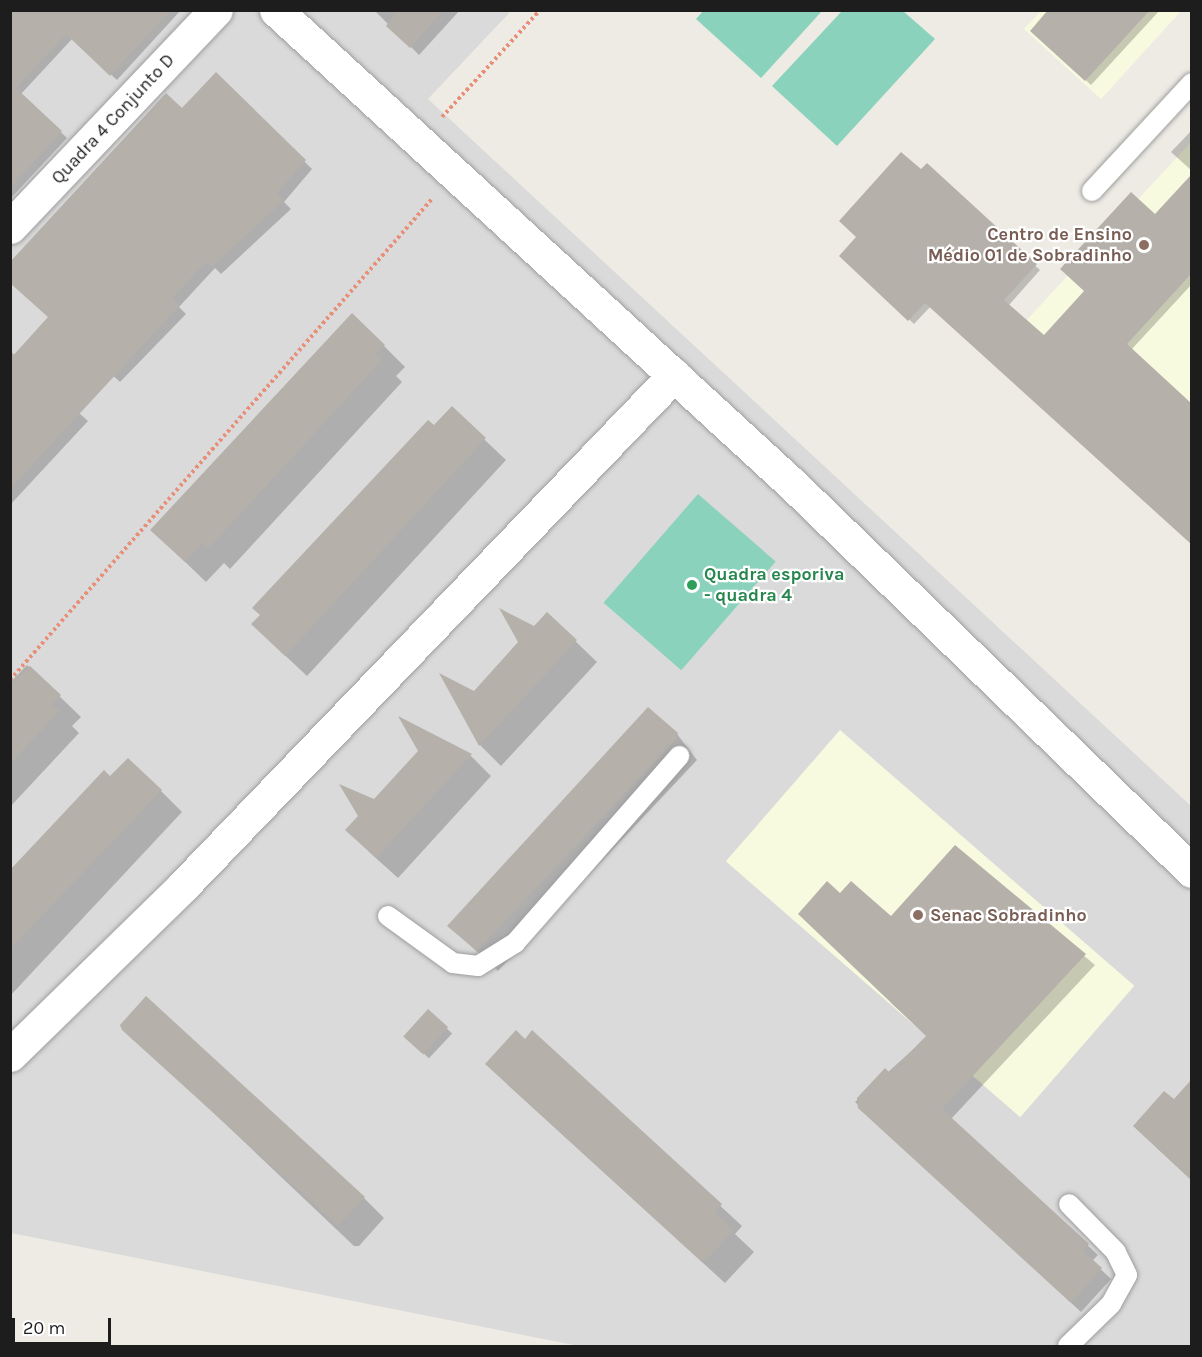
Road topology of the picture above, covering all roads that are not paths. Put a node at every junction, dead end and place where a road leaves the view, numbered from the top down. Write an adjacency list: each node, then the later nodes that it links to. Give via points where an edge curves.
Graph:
1 (216, 10): 5 (street, Quadra 4 Conjunto D)
2 (276, 10): 6 (street)
3 (1191, 83): 4 (lane)
4 (1092, 191)
5 (10, 227)
6 (674, 375): 8 (street); 10 (street, via 183,886)
7 (679, 756): 9 (lane, via 515,943 478,966 453,963)
8 (1191, 871)
9 (388, 916)
10 (10, 1055)
11 (1069, 1204): 12 (lane, via 1116,1252 1127,1275 1111,1304)
12 (1068, 1347)

